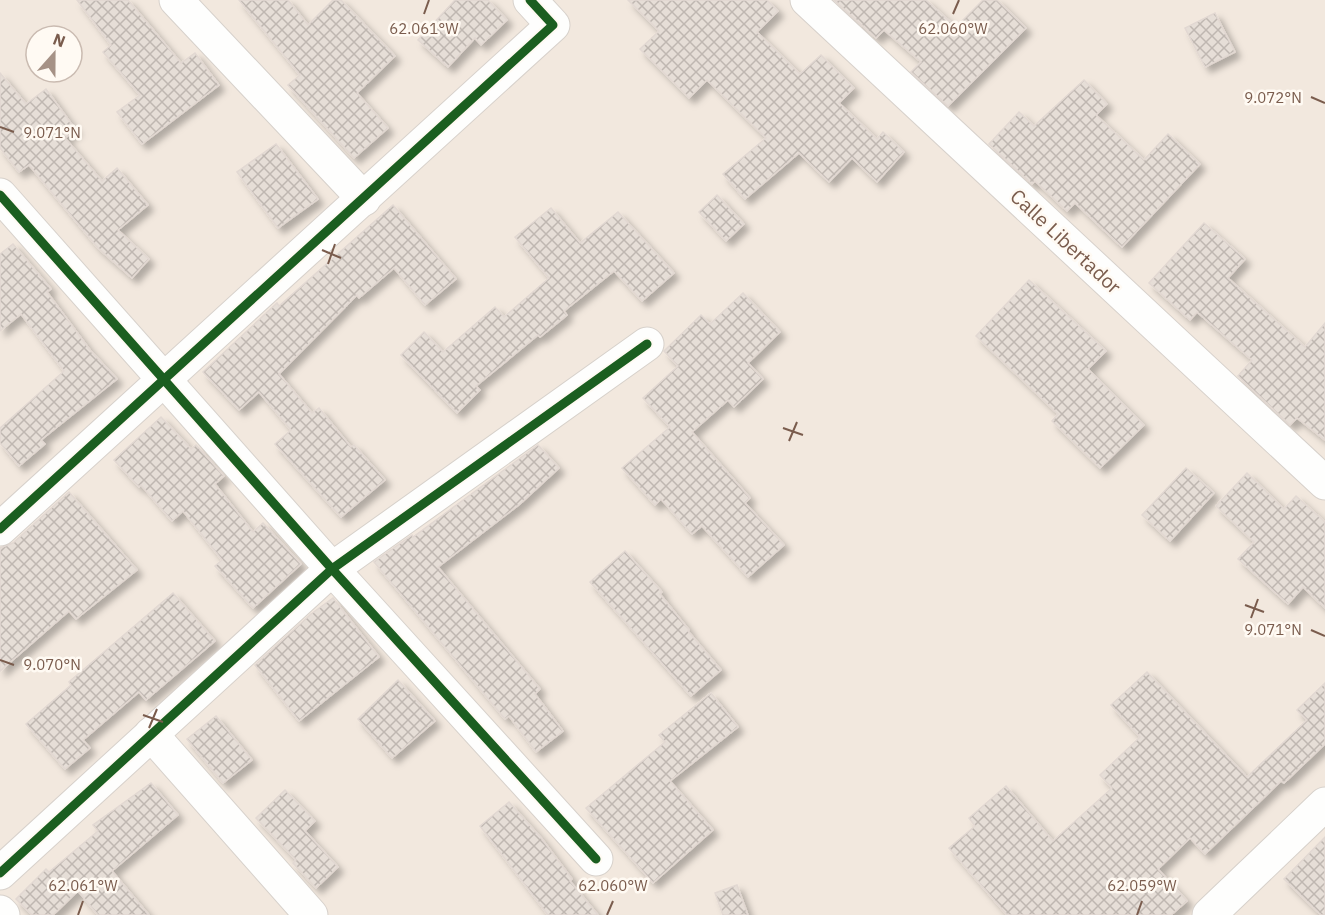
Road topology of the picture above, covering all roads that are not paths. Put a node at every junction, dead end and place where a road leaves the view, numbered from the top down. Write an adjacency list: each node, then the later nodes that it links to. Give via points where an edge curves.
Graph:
1 (176, 0): 5 (street)
2 (530, 0): 5 (street, via 553,25)
3 (807, 0): 8 (street, Calle Libertador)
4 (0, 195): 7 (street)
5 (364, 199): 7 (street)
6 (647, 344): 10 (street)
7 (166, 380): 9 (street); 10 (street)
8 (1325, 483)
9 (0, 529)
10 (332, 569): 11 (street); 13 (street)
11 (151, 734): 14 (street); 17 (street)
12 (1325, 804): 18 (street)
13 (596, 859)
14 (0, 873)
15 (0, 912): 16 (street)
16 (3, 915)
17 (311, 915)
18 (1209, 915)

